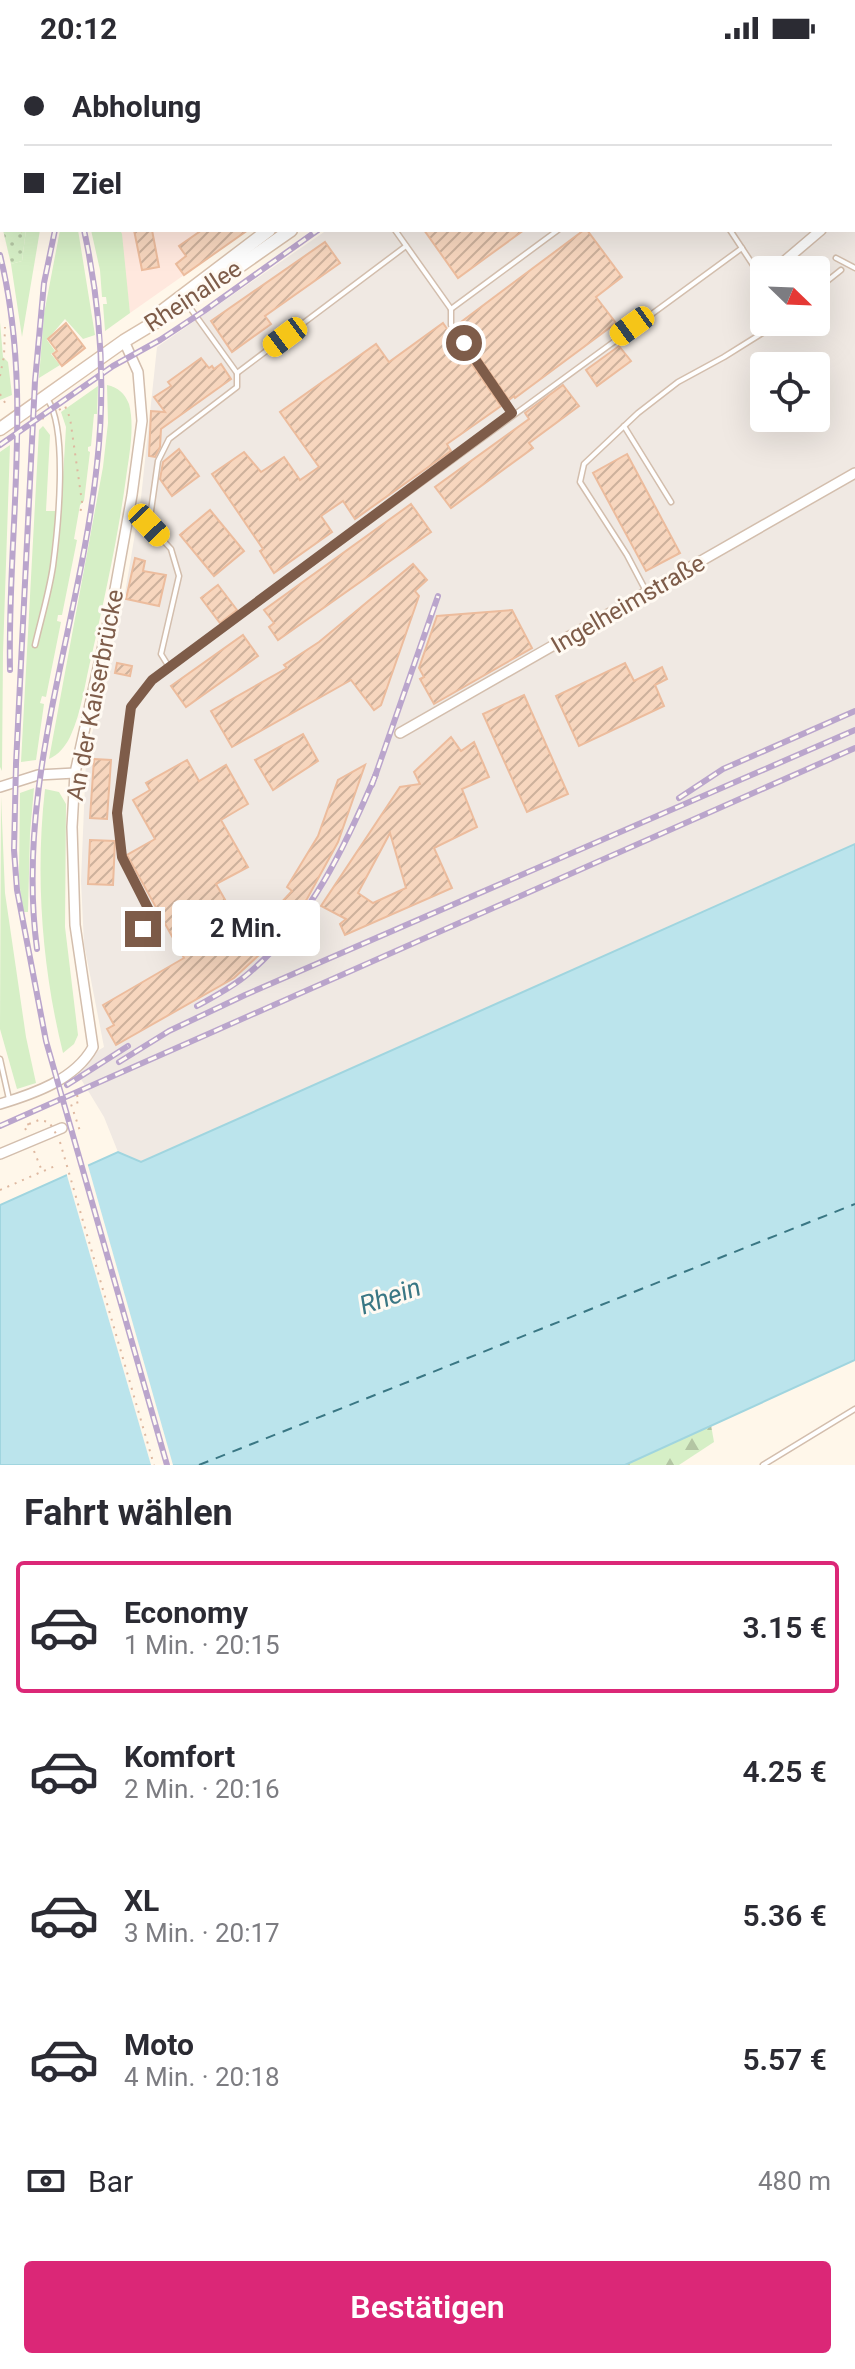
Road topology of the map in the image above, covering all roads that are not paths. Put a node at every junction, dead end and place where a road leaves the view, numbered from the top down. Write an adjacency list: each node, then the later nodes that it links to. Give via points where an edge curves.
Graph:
1 (266, 232): 18 (main road, Rheinallee)
2 (288, 232): 15 (main road, Rheinallee)
3 (396, 232): 7 (lane)
4 (555, 232): 16 (lane)
5 (731, 232): 8 (lane)
6 (819, 232): 9 (street)
7 (406, 246): 16 (lane); 19 (lane)
8 (742, 248): 10 (lane); 21 (lane)
9 (790, 256)
10 (750, 258)
11 (836, 258): 12 (lane)
12 (855, 268)
13 (841, 270): 14 (lane)
14 (830, 279)
15 (187, 303): 18 (main road, Rheinallee); 19 (lane)
16 (451, 309): 21 (lane, via 451,325)
17 (758, 336): 22 (lane, via 678,382)
18 (129, 338): 20 (main road, Rheinallee); 30 (street, An der Kaiserbrücke, via 142,421 114,595)
19 (237, 373): 28 (lane, via 237,387 169,439 158,461 149,525 171,549 179,576 161,654)
20 (46, 396): 23 (main road, Rheinallee); 27 (lane, via 59,429 60,463 53,566)
21 (512, 413): 28 (lane)
22 (624, 426): 25 (lane); 26 (lane, via 584,464 580,482)
23 (0, 429)
24 (855, 473): 26 (street, Ingelheimstraße)
25 (671, 502)
26 (647, 592): 29 (street, Ingelheimstraße)
27 (35, 645)
28 (169, 667): 32 (lane, via 131,707 117,813 122,857 154,920)
29 (400, 733)
30 (75, 773): 31 (street, via 38,775); 34 (street, An der Kaiserbrücke, via 73,902 93,1043 79,1065 62,1078)
31 (0, 787)
32 (143, 929)
33 (0, 1059): 34 (lane)
34 (5, 1103)
35 (62, 1128): 36 (street)
36 (0, 1154)
37 (855, 1409): 38 (lane)
38 (763, 1465)

